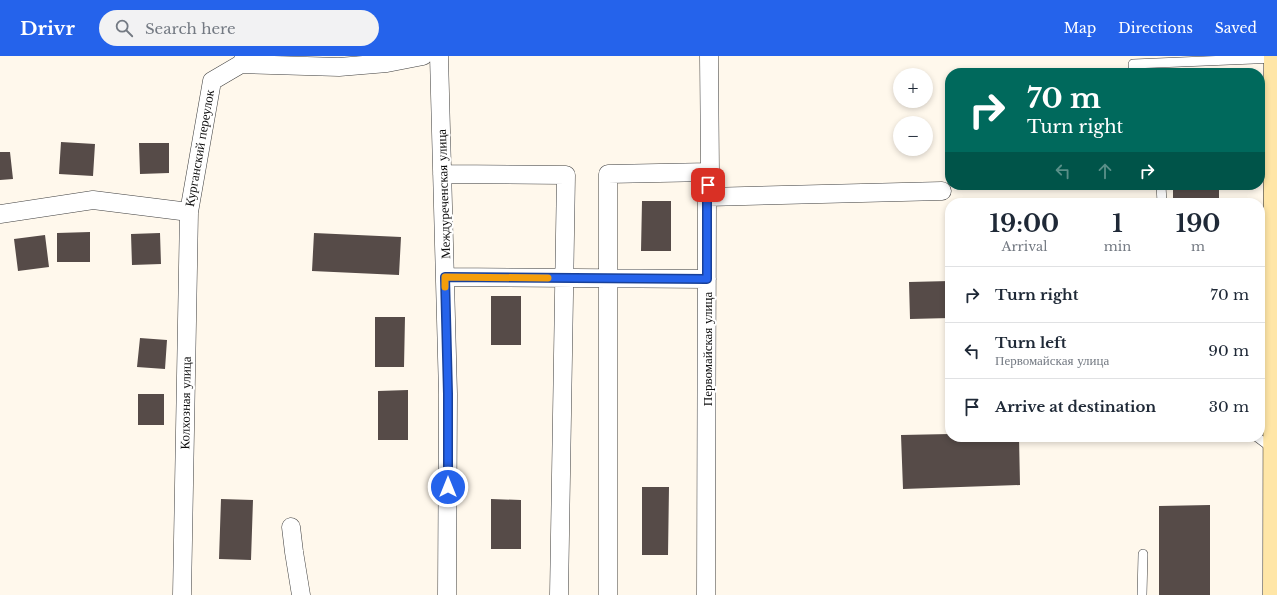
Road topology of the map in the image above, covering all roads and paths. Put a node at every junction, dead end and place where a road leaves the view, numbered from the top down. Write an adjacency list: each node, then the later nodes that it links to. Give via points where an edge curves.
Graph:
1 (423, 56): 5 (street, via 387,64 339,67)
2 (439, 56): 9 (street, Междуреченская улица)
3 (708, 56): 8 (street, Первомайская улица)
4 (1276, 57): 6 (lane, via 1133,64); 7 (main road)
5 (243, 60): 12 (street, Курганский переулок, via 212,81)
6 (1133, 68)
7 (1276, 95): 18 (main road)
8 (710, 172): 11 (street, Первомайская улица); 16 (street, via 608,174)
9 (442, 174): 14 (street, Междуреченская улица); 15 (street, via 566,175)
10 (942, 191): 11 (street)
11 (707, 197): 17 (street, Первомайская улица)
12 (188, 212): 13 (street, Курганский переулок, via 92,200); 23 (street, Колхозная улица)
13 (0, 214)
14 (445, 277): 15 (street); 25 (street, Междуреченская улица, via 448,394)
15 (564, 278): 16 (street); 26 (street)
16 (608, 278): 17 (street); 27 (street)
17 (707, 279): 28 (street, Первомайская улица)
18 (1268, 341): 20 (main road)
19 (1263, 442): 20 (lane)
20 (1275, 451): 30 (main road)
21 (291, 527): 24 (street)
22 (1143, 554): 29 (lane)
23 (182, 595)
24 (301, 595)
25 (447, 595)
26 (559, 595)
27 (608, 595)
28 (706, 595)
29 (1142, 595)
30 (1274, 595)

